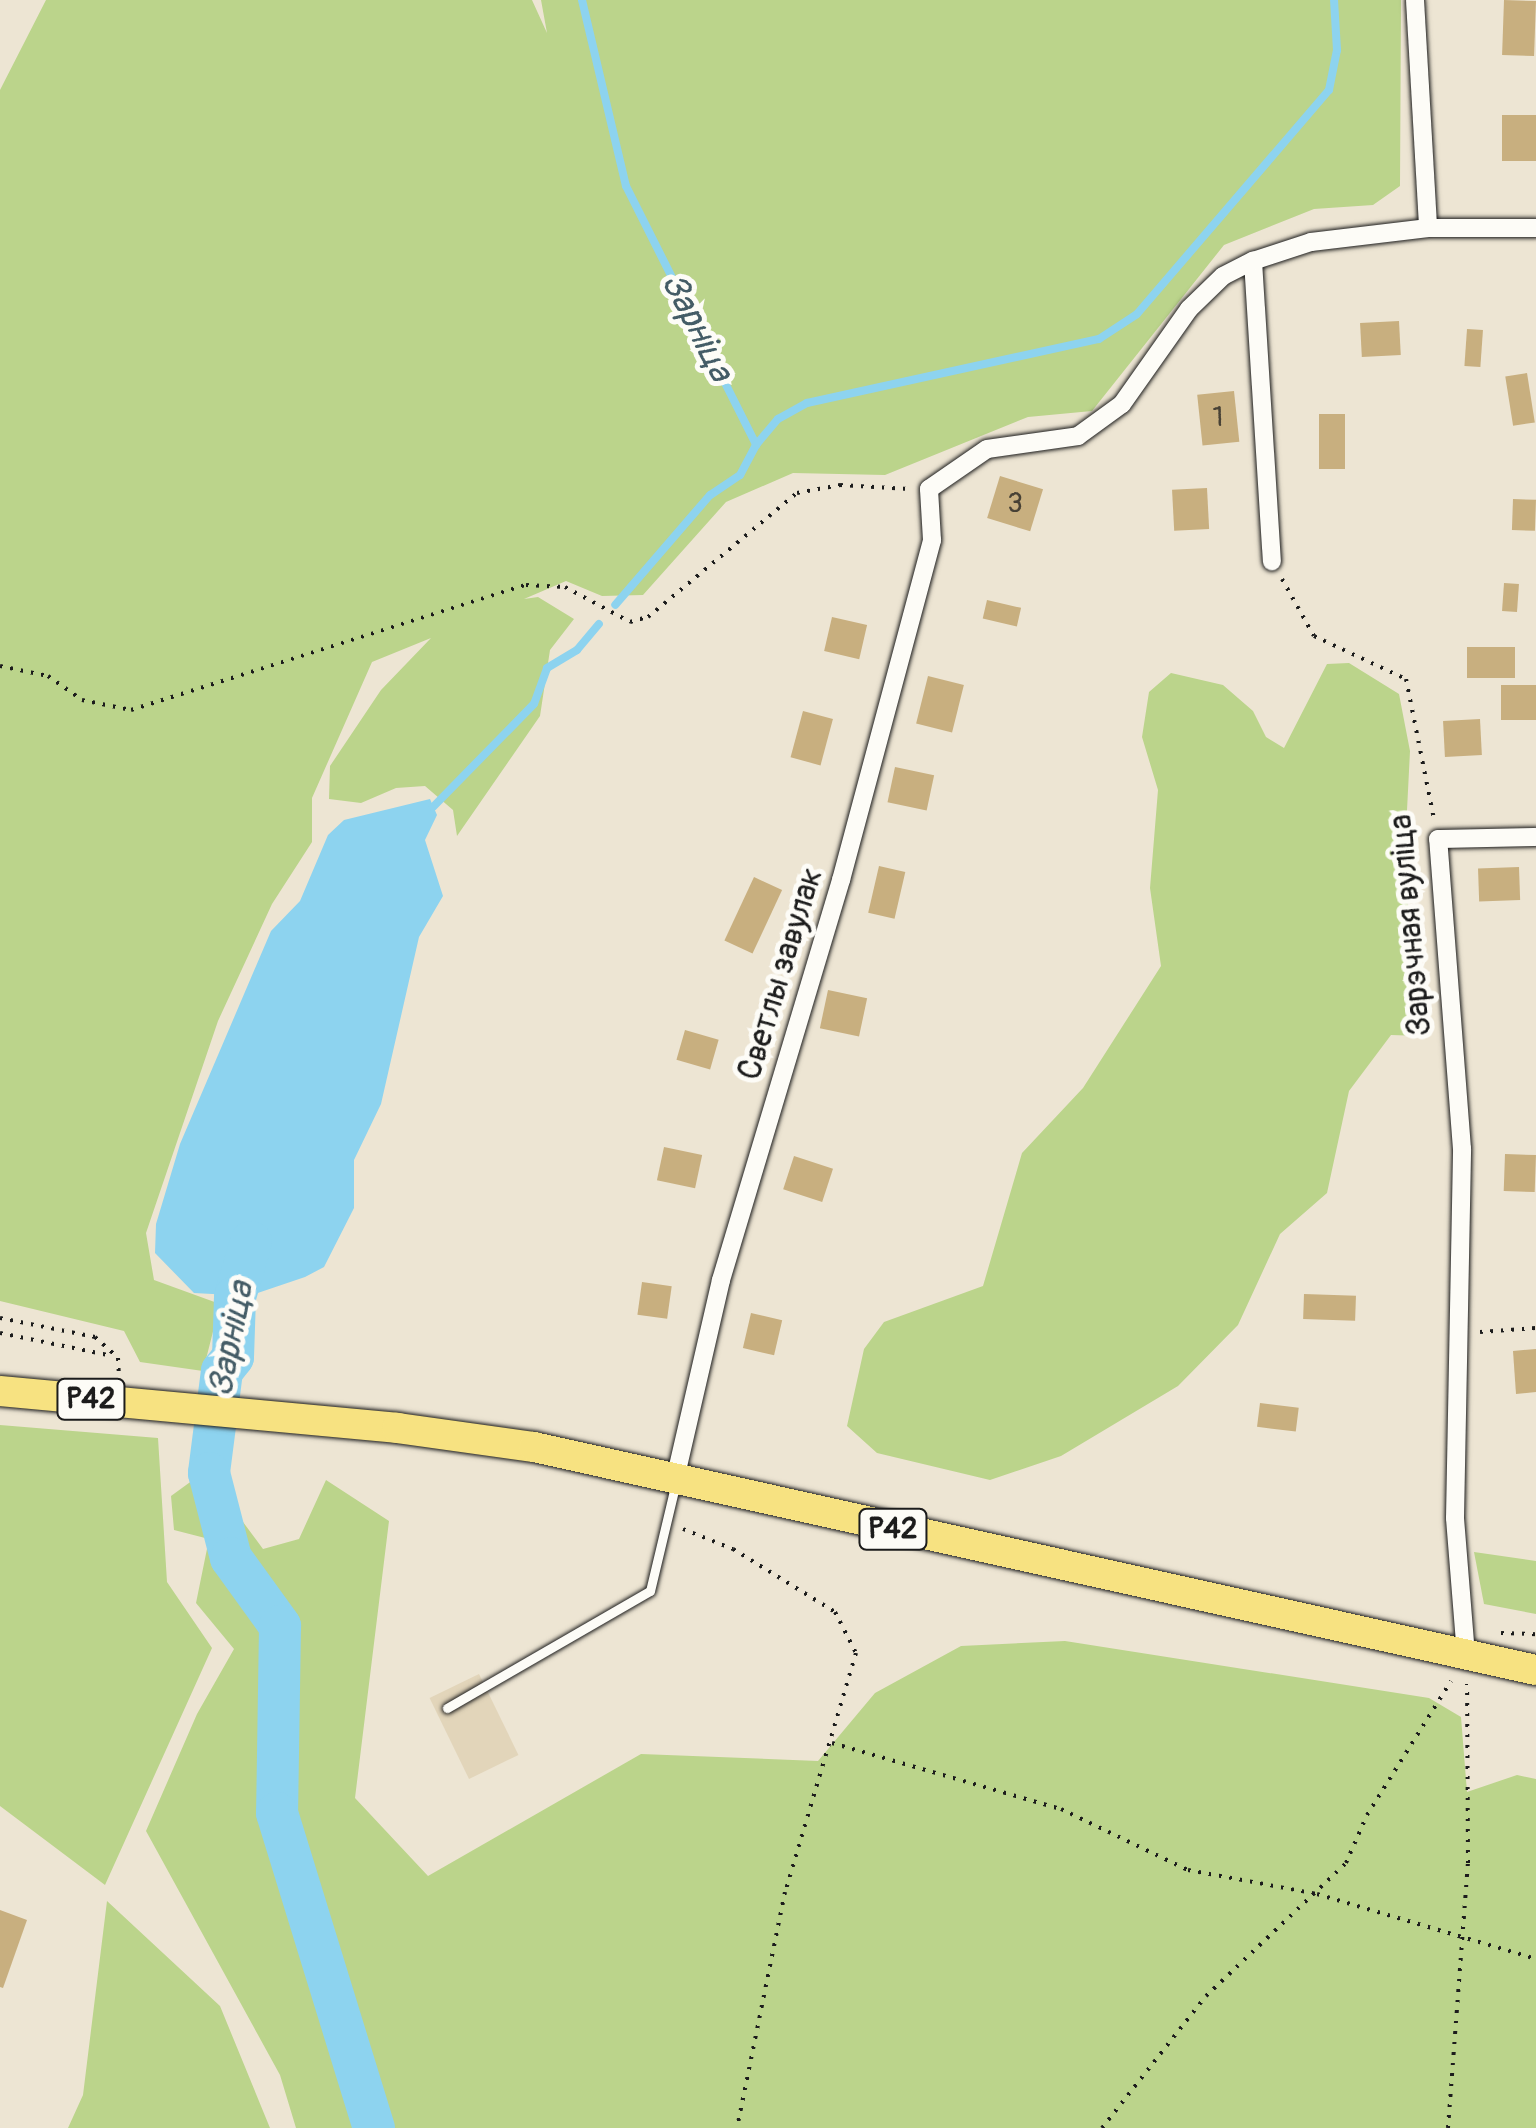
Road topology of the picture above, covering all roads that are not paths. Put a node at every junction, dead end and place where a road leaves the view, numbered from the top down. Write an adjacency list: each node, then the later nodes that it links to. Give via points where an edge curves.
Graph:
1 (1415, 0): 2 (street)
2 (1428, 228): 3 (street); 4 (street, via 1311,242)
3 (1536, 228)
4 (1253, 262): 5 (street); 8 (street, Светлы завулак, via 1222,276 1189,309 1122,404 1078,436 987,449 930,489 932,540)
5 (1272, 561)
6 (1536, 837): 9 (street, Зарэчная вуліца, via 1438,838 1462,1149 1455,1518)
7 (0, 1392): 8 (main road, Р42)
8 (679, 1461): 9 (main road, Р42, via 1035,1562); 11 (lane, via 650,1591)
9 (1466, 1655): 10 (main road, Р42)
10 (1536, 1670)
11 (448, 1708)

